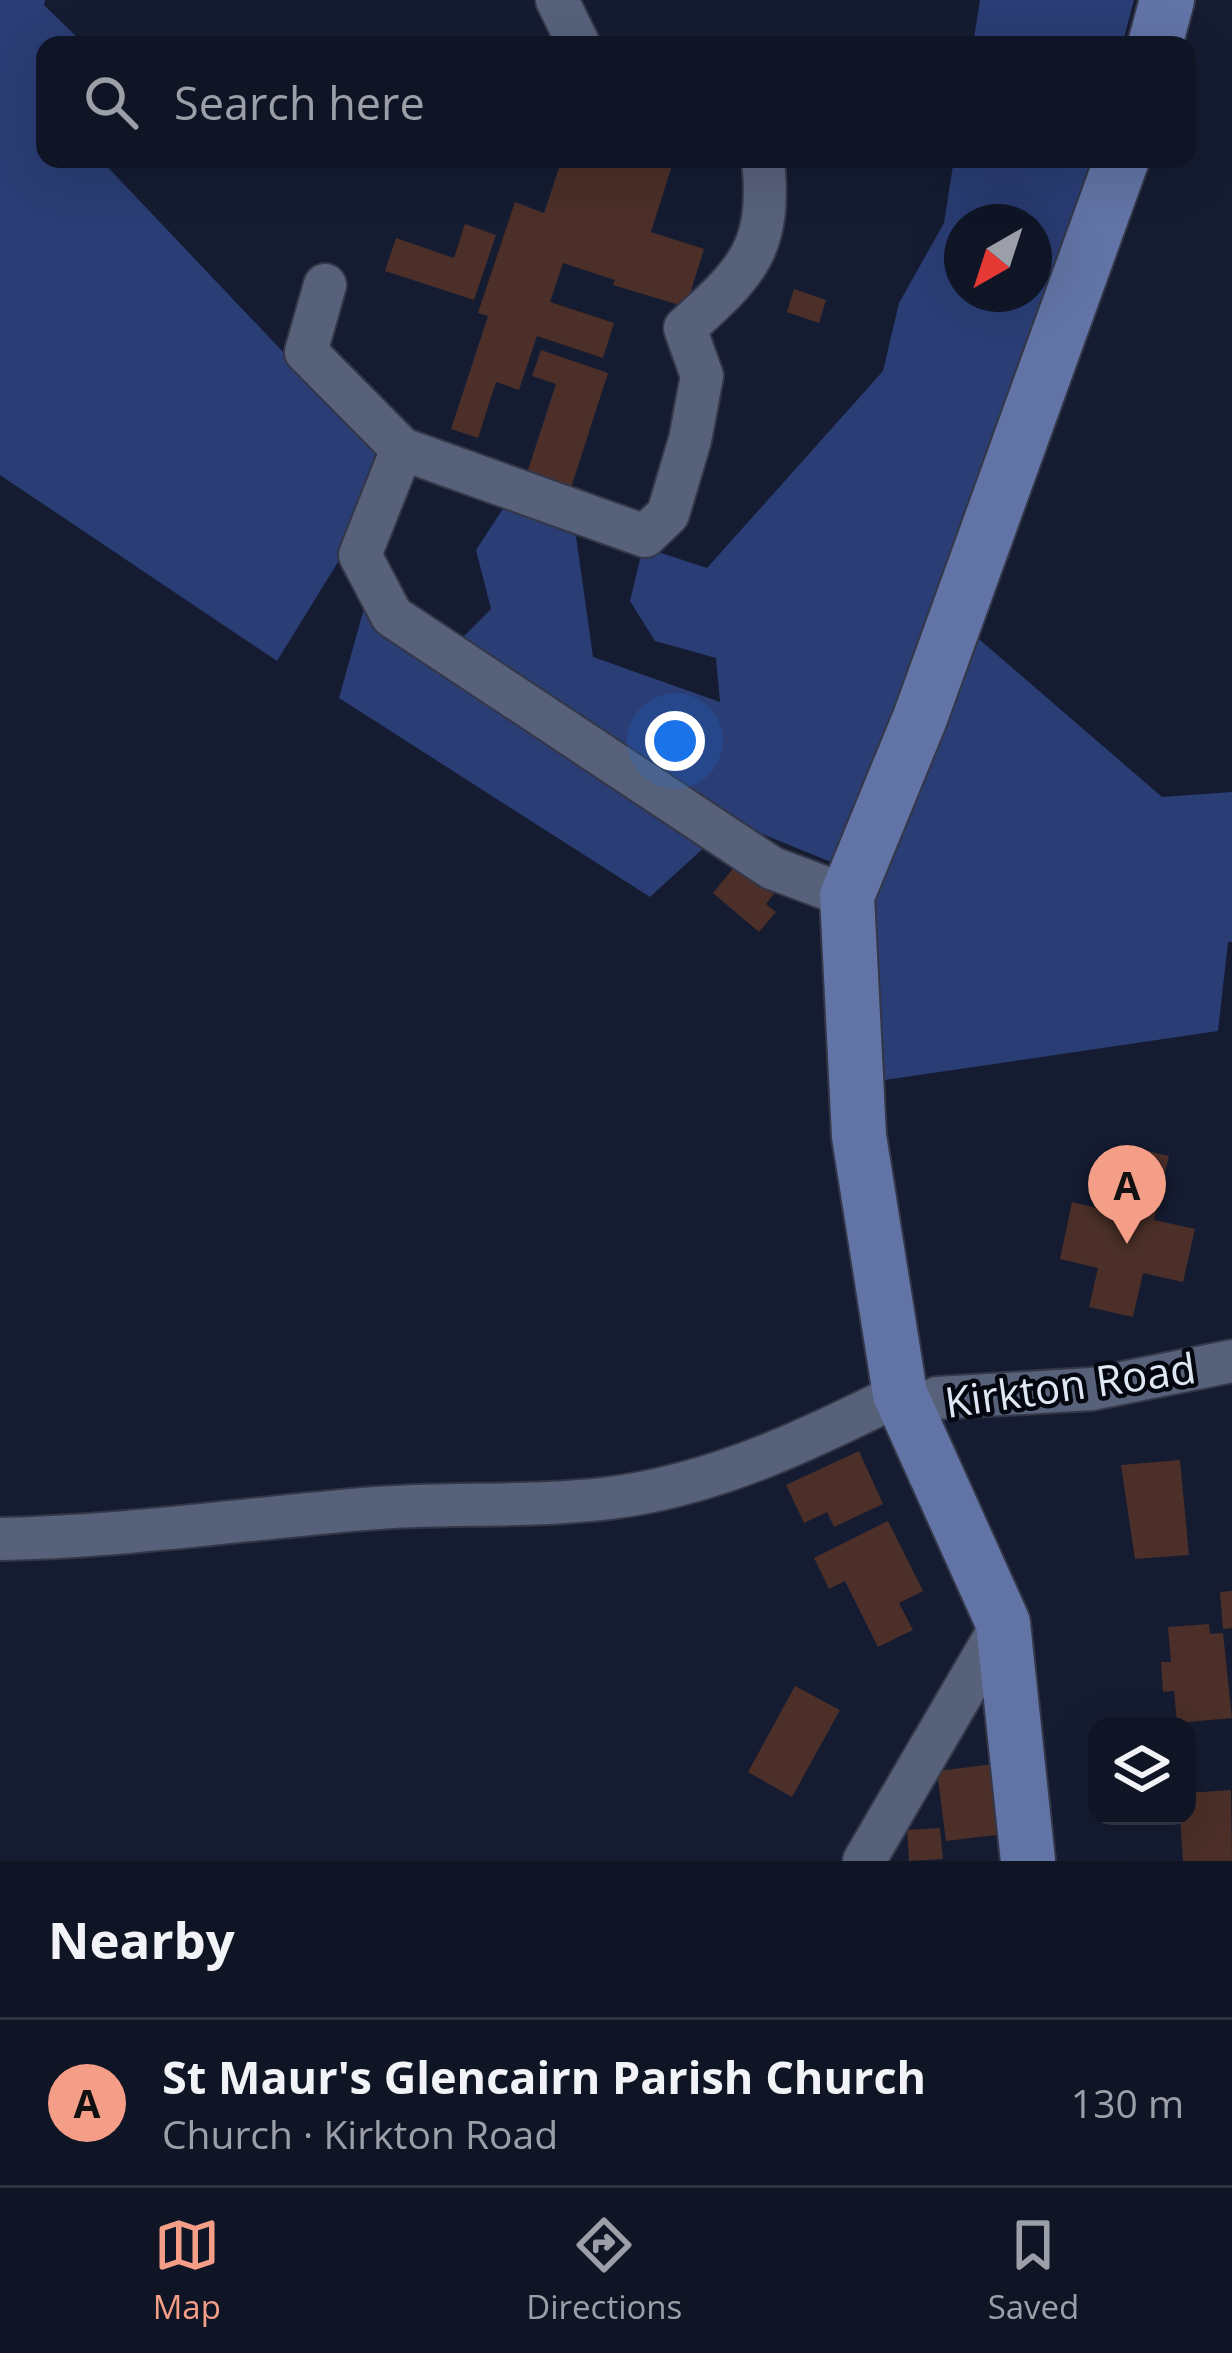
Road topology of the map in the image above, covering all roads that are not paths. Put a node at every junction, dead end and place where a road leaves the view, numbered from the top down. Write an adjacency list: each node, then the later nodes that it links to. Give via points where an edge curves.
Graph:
1 (557, 0): 3 (street)
2 (1167, 0): 4 (main road)
3 (575, 36)
4 (1157, 36)
5 (764, 168): 8 (street, via 752,260 685,328 702,376 690,440 668,514 645,536)
6 (1119, 168): 9 (main road, via 936,675)
7 (325, 285): 8 (street, via 306,352)
8 (402, 449): 9 (street, via 360,555 392,616 772,868)
9 (847, 896): 11 (main road, via 859,1136)
10 (1232, 1361): 11 (street, Kirkton Road, via 1092,1389)
11 (905, 1403): 12 (street, Kirkton Road, via 706,1478 609,1498 369,1508); 13 (main road)
12 (0, 1539)
13 (1003, 1623): 14 (street); 15 (main road)
14 (864, 1861)
15 (1028, 1861)

